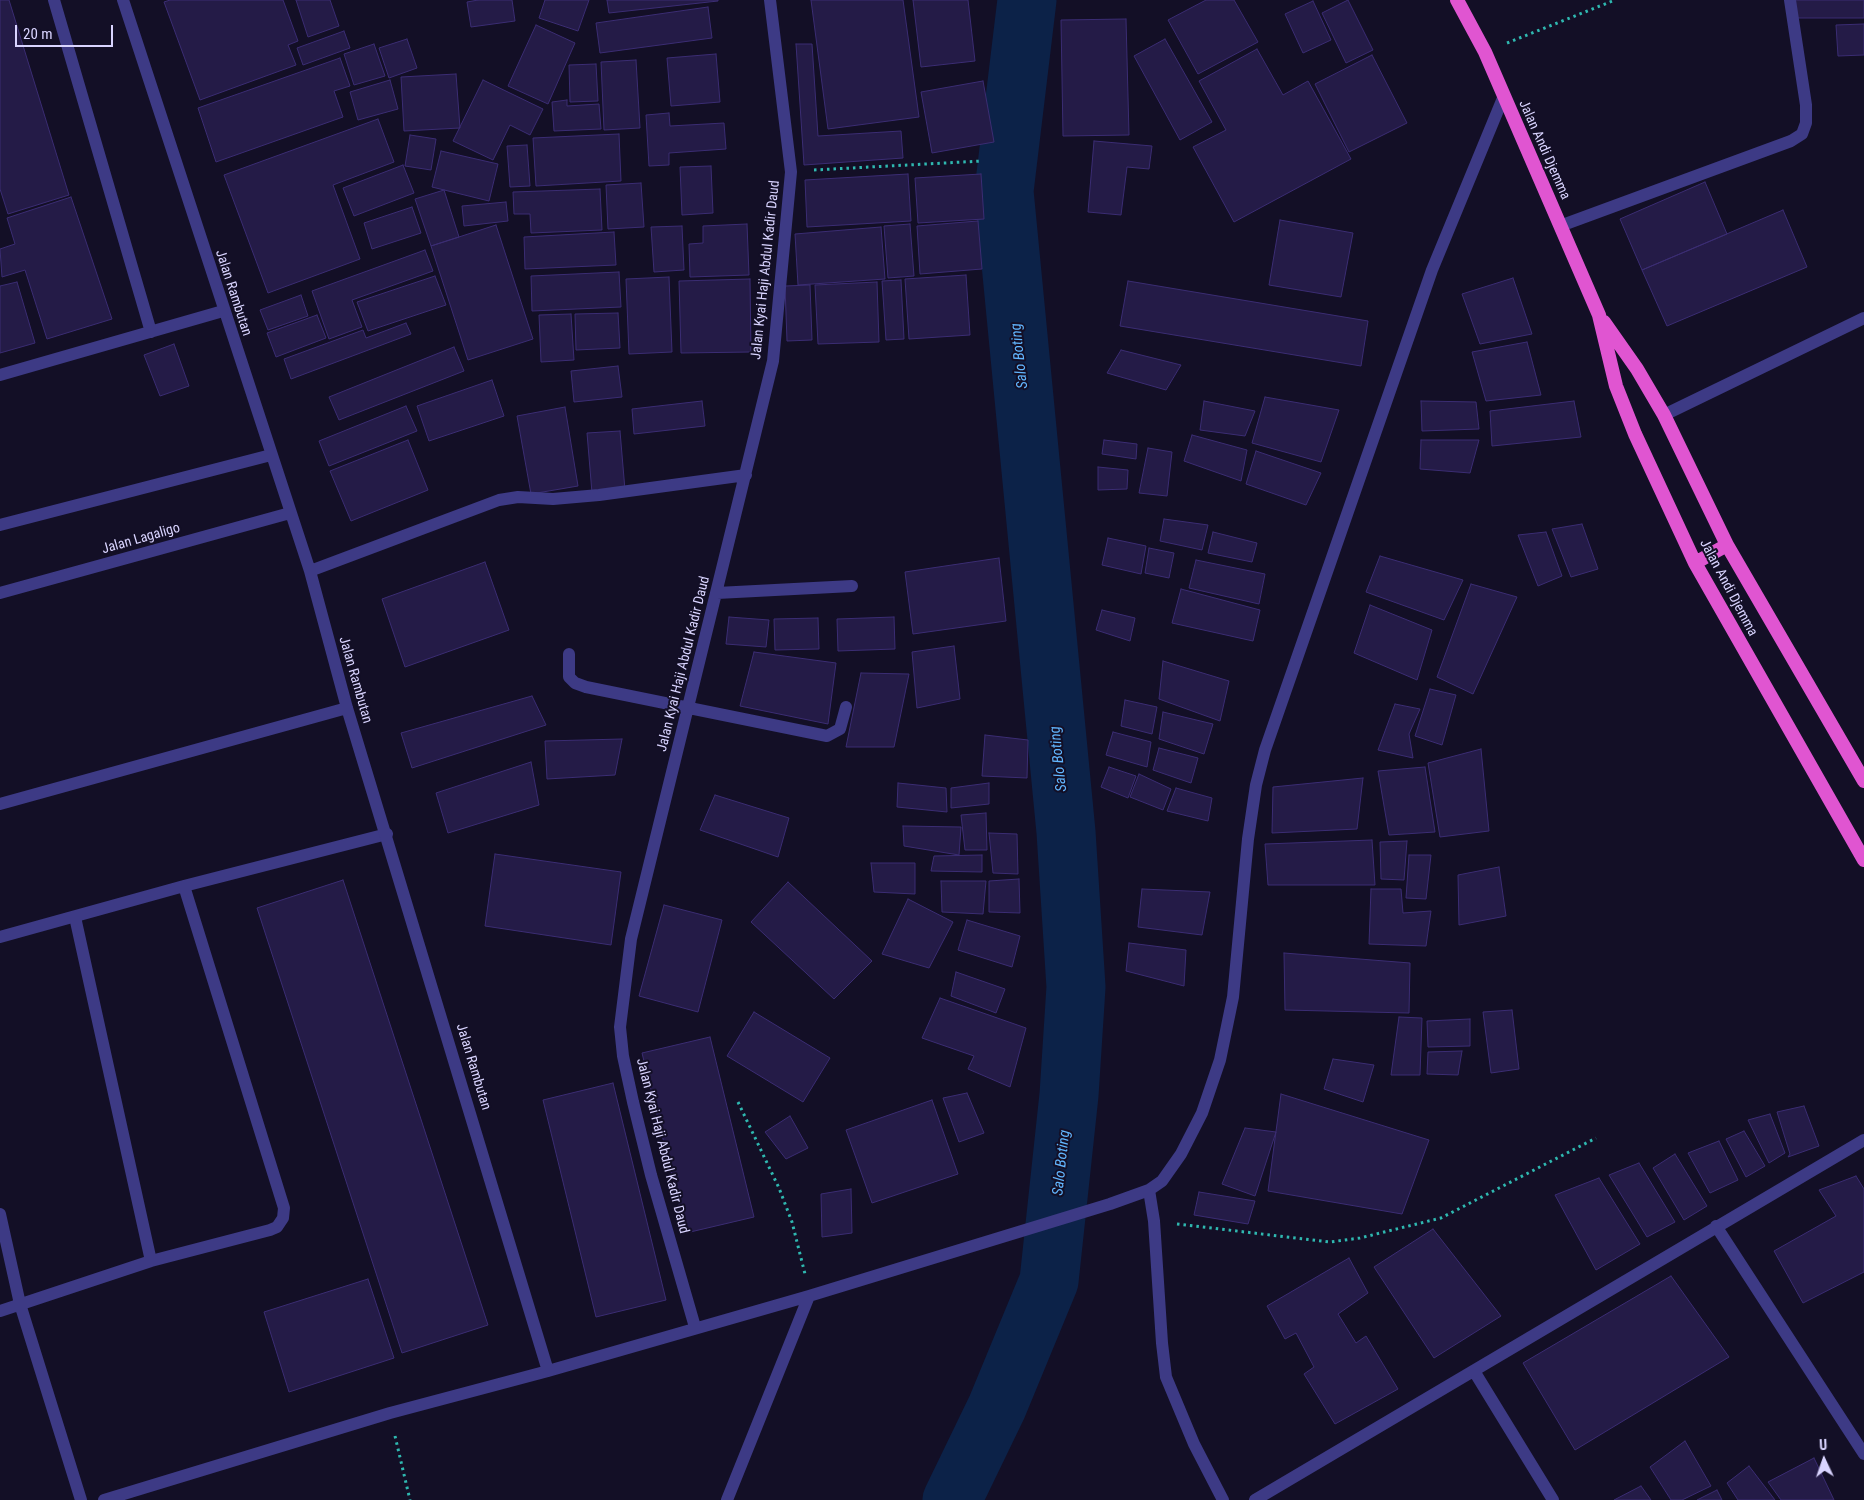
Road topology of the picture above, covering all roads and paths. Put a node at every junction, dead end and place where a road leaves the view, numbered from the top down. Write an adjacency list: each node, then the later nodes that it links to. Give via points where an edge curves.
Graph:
1 (54, 0): 15 (street)
2 (123, 0): 12 (street, Jalan Rambutan)
3 (770, 0): 10 (street, Jalan Kyai Haji Abdul Kadir Daud)
4 (1457, 0): 7 (highway, Jalan Andi Djemma)
5 (1616, 0): 7 (path)
6 (1790, 0): 11 (street, via 1806,105 1802,134 1791,141)
7 (1485, 52): 8 (highway, Jalan Andi Djemma)
8 (1503, 98): 11 (highway, Jalan Andi Djemma); 42 (street, via 1432,270 1265,750 1250,830 1233,998 1220,1060 1202,1113 1181,1154 1162,1181)
9 (982, 161): 10 (path)
10 (791, 172): 19 (street, Jalan Kyai Haji Abdul Kadir Daud, via 772,361)
11 (1560, 226): 13 (highway, Jalan Andi Djemma)
12 (223, 311): 15 (street); 18 (street, Jalan Rambutan)
13 (1599, 315): 17 (highway, Jalan Andi Djemma); 23 (highway, Jalan Andi Djemma, via 1616,386)
14 (1864, 318): 17 (street)
15 (151, 332): 16 (street)
16 (0, 375)
17 (1664, 415): 22 (highway, Jalan Andi Djemma)
18 (271, 455): 20 (street, Jalan Rambutan); 21 (street)
19 (746, 475): 24 (street, via 599,496 499,500); 26 (street, Jalan Kyai Haji Abdul Kadir Daud)
20 (290, 513): 24 (street, Jalan Rambutan); 27 (street, Jalan Lagaligo)
21 (0, 525)
22 (1727, 545): 23 (highway); 32 (highway, Jalan Andi Djemma)
23 (1695, 563): 35 (highway, Jalan Andi Djemma)
24 (310, 571): 31 (street, Jalan Rambutan)
25 (852, 586): 26 (street)
26 (717, 592): 29 (street, Jalan Kyai Haji Abdul Kadir Daud)
27 (0, 593)
28 (569, 654): 29 (street, via 570,677 586,688)
29 (688, 707): 30 (street, via 827,736 840,729); 50 (street, Jalan Kyai Haji Abdul Kadir Daud, via 630,939 620,1027 632,1102)
30 (846, 707)
31 (347, 708): 33 (street); 34 (street, Jalan Rambutan)
32 (1864, 781)
33 (0, 804)
34 (387, 834): 36 (street); 51 (street, Jalan Rambutan)
35 (1864, 860)
36 (184, 886): 37 (street); 46 (street, via 284,1213 276,1227 270,1230)
37 (75, 916): 38 (street); 46 (street)
38 (0, 937)
39 (738, 1102): 47 (path, via 792,1222)
40 (1596, 1138): 44 (path, via 1442,1218 1360,1238 1330,1242)
41 (1864, 1140): 45 (street)
42 (1149, 1190): 44 (street); 47 (street)
43 (0, 1214): 48 (street)
44 (1154, 1221): 59 (street, via 1166,1377 1194,1444)
45 (1716, 1226): 52 (street); 54 (street)
46 (151, 1261): 48 (street)
47 (809, 1296): 50 (street); 58 (street)
48 (20, 1304): 49 (street); 55 (street)
49 (0, 1311)
50 (695, 1327): 51 (street)
51 (548, 1371): 53 (street)
52 (1474, 1371): 60 (street); 61 (street)
53 (390, 1413): 56 (street); 57 (path)
54 (1864, 1454)
55 (80, 1500)
56 (107, 1500)
57 (410, 1500)
58 (727, 1500)
59 (1223, 1500)
60 (1255, 1500)
61 (1553, 1500)

